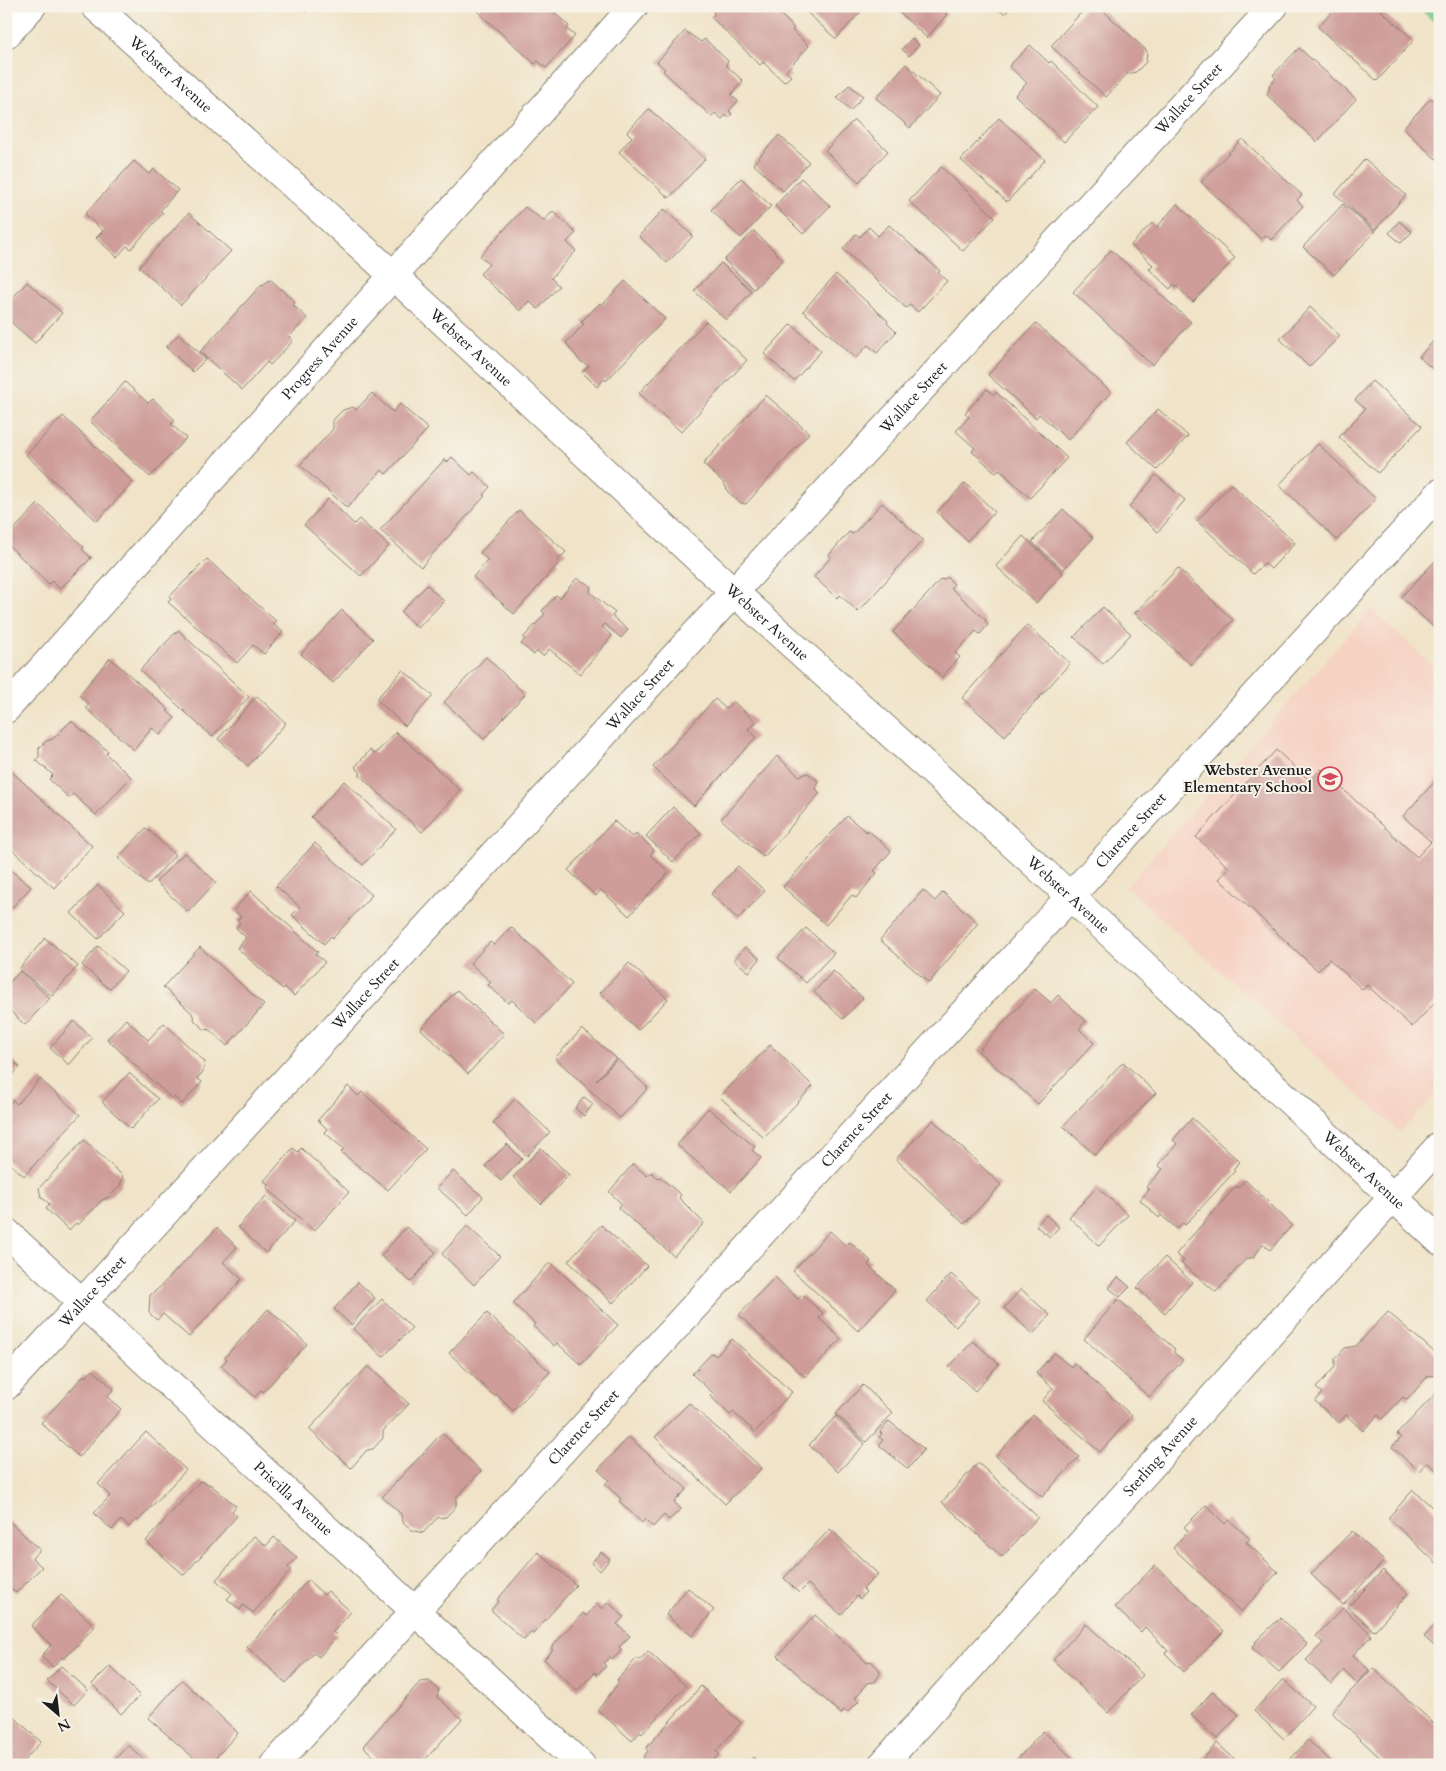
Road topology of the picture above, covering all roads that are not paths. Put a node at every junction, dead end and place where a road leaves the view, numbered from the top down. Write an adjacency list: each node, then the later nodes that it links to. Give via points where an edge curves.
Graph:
1 (32, 6): 5 (street)
2 (95, 6): 6 (street, Webster Avenue)
3 (634, 6): 6 (street, Progress Avenue)
4 (1274, 6): 8 (street, Wallace Street)
5 (6, 35)
6 (394, 276): 8 (street, Webster Avenue); 9 (street, Progress Avenue)
7 (1440, 492): 10 (street, Clarence Street)
8 (734, 592): 10 (street, Webster Avenue); 15 (street, Wallace Street)
9 (6, 709)
10 (1070, 895): 12 (street, Webster Avenue); 17 (street, Clarence Street)
11 (1440, 1145): 12 (street, Sterling Avenue)
12 (1393, 1197): 14 (street, Webster Avenue); 20 (street, Sterling Avenue)
13 (6, 1232): 15 (street, Priscilla Avenue)
14 (1440, 1241)
15 (82, 1302): 16 (street, Wallace Street); 17 (street, Priscilla Avenue)
16 (6, 1386)
17 (415, 1612): 18 (street, Clarence Street); 19 (street, Priscilla Avenue)
18 (274, 1765)
19 (581, 1765)
20 (882, 1765)

